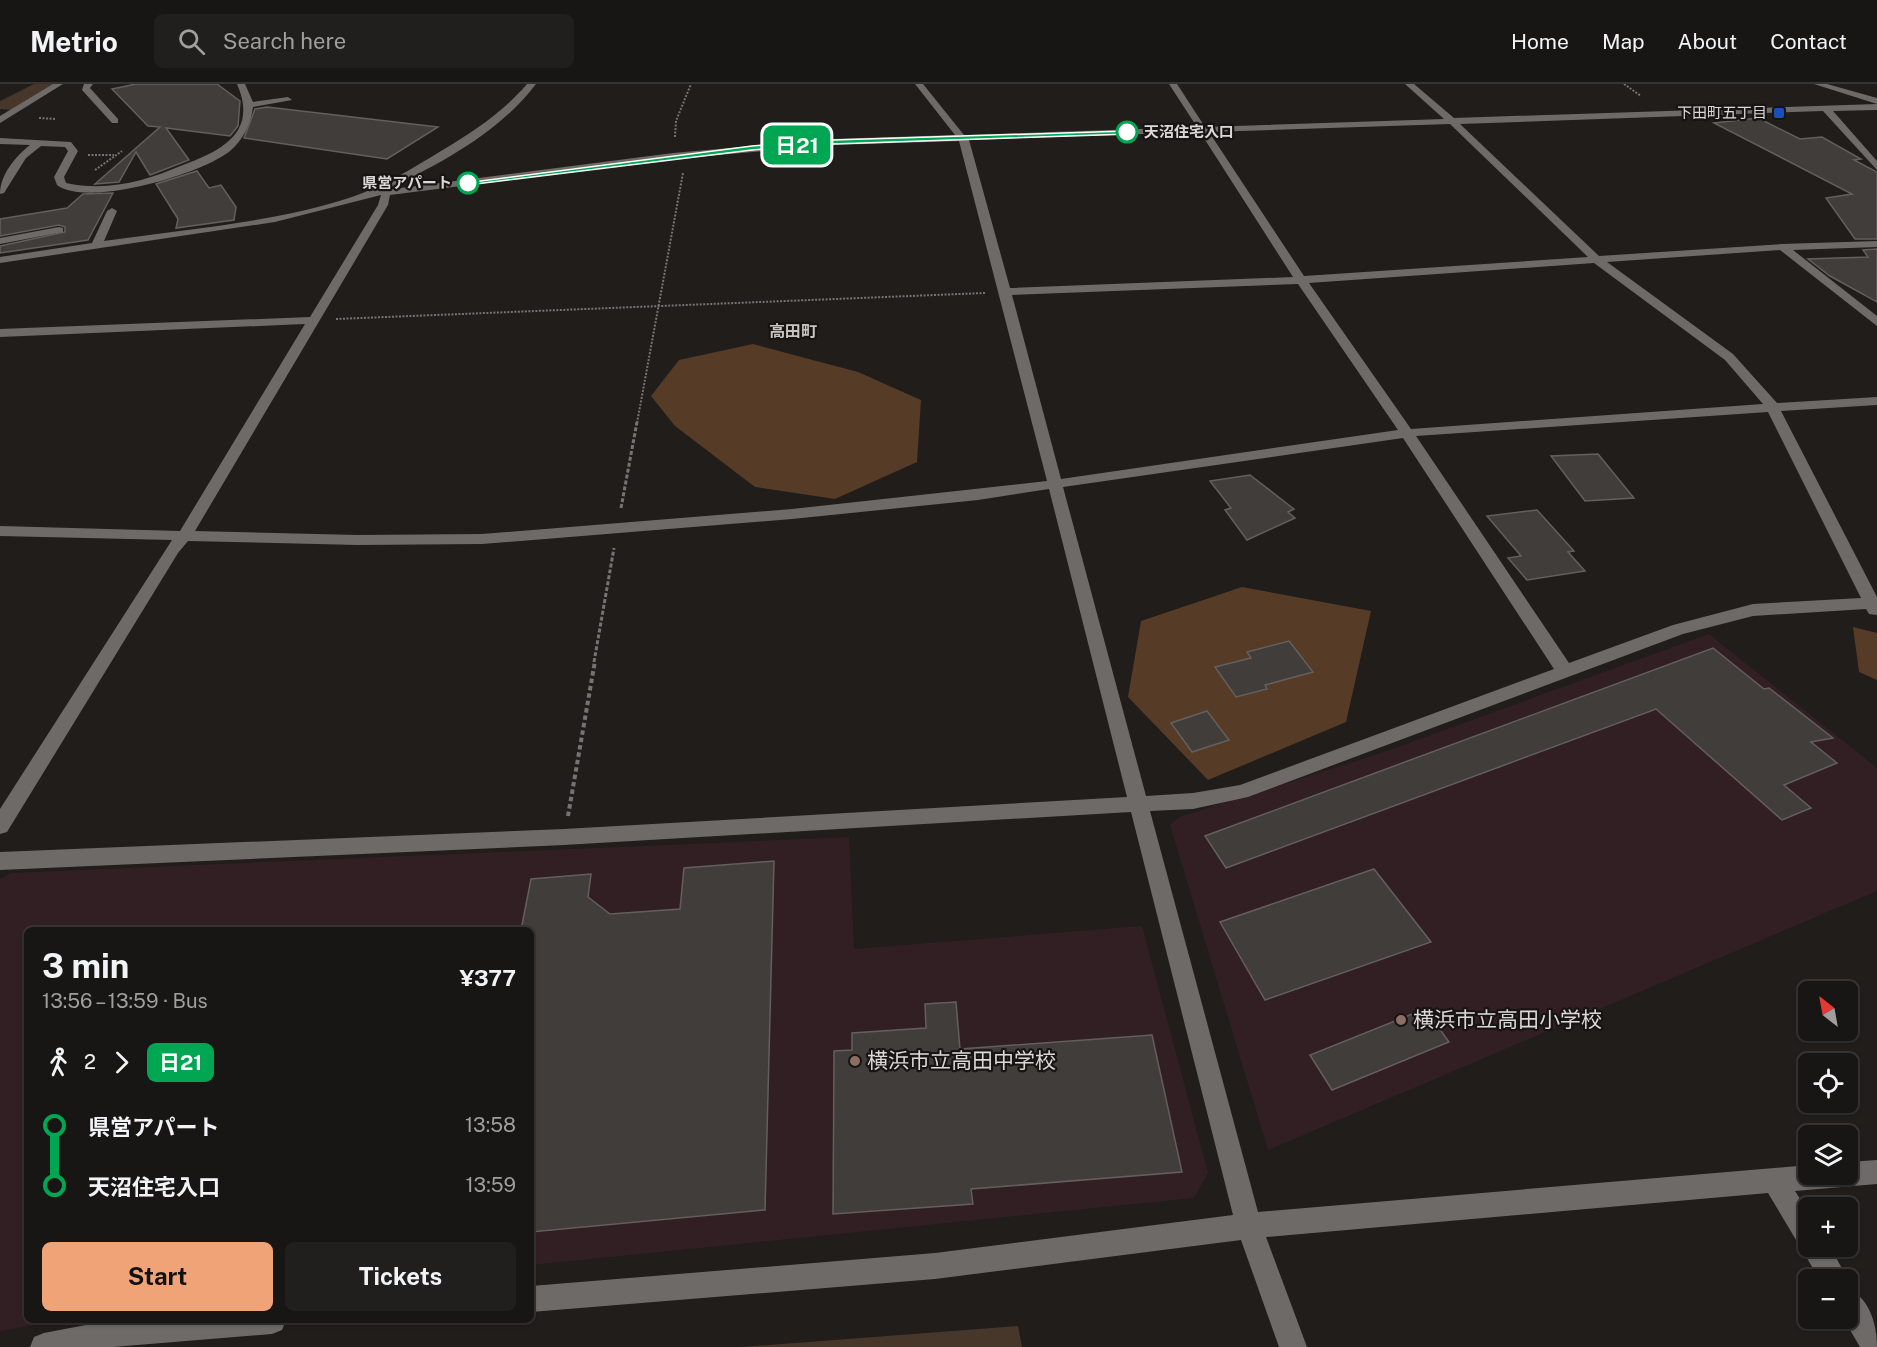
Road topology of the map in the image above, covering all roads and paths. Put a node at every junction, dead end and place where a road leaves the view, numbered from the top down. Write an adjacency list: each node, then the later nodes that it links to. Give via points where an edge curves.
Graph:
1 (59, 84): 18 (street)
2 (89, 84): 19 (street, via 85,88)
3 (241, 84): 16 (street)
4 (532, 84): 34 (street, via 516,103 477,134)
5 (691, 84): 30 (path, via 676,121)
6 (919, 84): 23 (street)
7 (1173, 84): 22 (street)
8 (1409, 84): 20 (street)
9 (1818, 84): 10 (street)
10 (1836, 89): 11 (street); 12 (street)
11 (1877, 89)
12 (1877, 101)
13 (286, 105): 16 (street)
14 (1877, 107): 15 (street)
15 (1825, 108): 20 (street); 31 (street)
16 (248, 109): 25 (street, via 236,142 218,155 134,187 80,191 62,185 59,177 73,151 68,144)
17 (56, 119): 21 (path)
18 (0, 120)
19 (115, 121)
20 (1451, 121): 22 (street); 42 (street)
21 (60, 126)
22 (1204, 130): 23 (street); 43 (street)
23 (964, 137): 29 (street, via 833,142); 44 (street)
24 (0, 141): 25 (street)
25 (39, 142): 33 (street, via 22,156)
26 (122, 151): 28 (path)
27 (81, 155): 28 (path)
28 (115, 155): 32 (path)
29 (685, 155): 30 (street); 45 (path)
30 (673, 156): 34 (street)
31 (1877, 167)
32 (95, 171)
33 (0, 191)
34 (382, 192): 39 (street, via 304,214); 46 (street, via 383,205)
35 (112, 212): 39 (street)
36 (59, 230): 37 (street)
37 (0, 241)
38 (1877, 244): 40 (street)
39 (97, 245): 41 (street)
40 (1782, 247): 42 (street); 47 (street)
41 (0, 260)
42 (1597, 260): 43 (street); 50 (street, via 1729,357)
43 (1301, 280): 44 (street); 51 (street)
44 (1007, 292): 45 (path); 52 (street)
45 (657, 306): 46 (path); 53 (path)
46 (315, 320): 48 (street); 55 (street)
47 (1877, 322)
48 (0, 333)
49 (1877, 401): 50 (street)
50 (1772, 406): 51 (street); 56 (street)
51 (1405, 433): 52 (street); 57 (street)
52 (1054, 485): 53 (street); 58 (street)
53 (618, 529): 55 (street, via 482,539); 60 (path)
54 (0, 531): 55 (street)
55 (184, 536): 59 (street)
56 (1875, 606): 57 (street, via 1753,610 1679,629)
57 (1565, 671): 58 (street, via 1241,792 1193,801)
58 (1140, 804): 60 (street); 67 (street)
59 (0, 826)
60 (564, 837): 61 (street)
61 (0, 861)
62 (1877, 1172): 63 (street)
63 (1858, 1173)
64 (1798, 1178): 65 (street)
65 (1774, 1180): 66 (street); 67 (street)
66 (1798, 1219)
67 (1249, 1226): 68 (street, via 935,1266); 72 (street)
68 (534, 1299)
69 (1858, 1319): 73 (street)
70 (237, 1323): 71 (street, via 115,1333)
71 (44, 1347)
72 (1293, 1347)
73 (1875, 1347)

